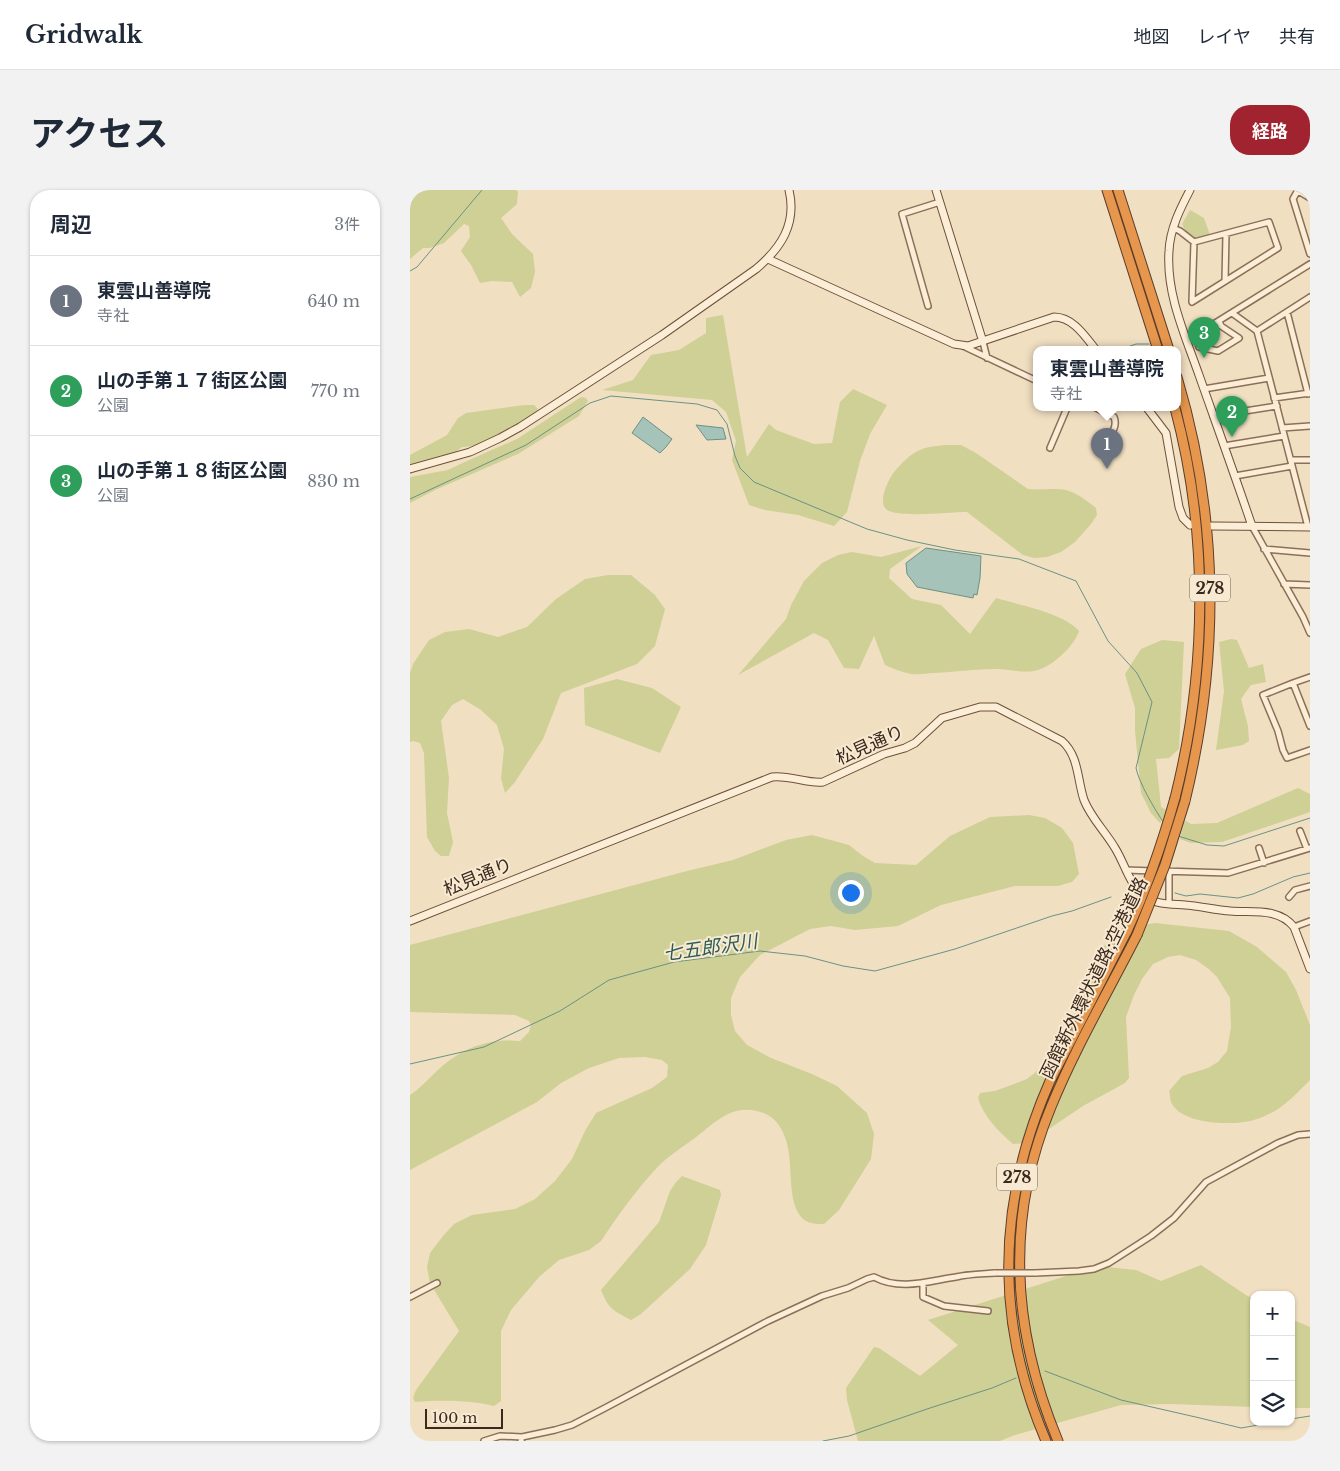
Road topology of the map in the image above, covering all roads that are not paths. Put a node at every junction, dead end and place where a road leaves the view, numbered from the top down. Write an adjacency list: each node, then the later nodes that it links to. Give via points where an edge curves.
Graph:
1 (789, 190): 15 (street, via 791,198 786,233)
2 (936, 190): 10 (street)
3 (1102, 190): 17 (highway)
4 (1107, 190): 17 (highway)
5 (1118, 190): 20 (highway)
6 (1123, 190): 20 (highway)
7 (1190, 190): 11 (street)
8 (1298, 190): 9 (street); 14 (street, via 1292,199)
9 (1310, 198)
10 (940, 202): 21 (street, via 902,214); 26 (street)
11 (1173, 228): 13 (street); 34 (street, via 1169,284)
12 (1226, 234): 13 (street); 18 (street); 18 (street, via 1269,222 1278,248)
13 (1194, 242): 18 (street, via 1192,302)
14 (1310, 254)
15 (768, 259): 27 (street); 52 (street, via 662,335 520,427 486,445)
16 (1310, 264): 23 (street)
17 (1133, 270): 29 (highway)
18 (1225, 280)
19 (1310, 297): 22 (street)
20 (1153, 299): 30 (highway)
21 (928, 306)
22 (1287, 312): 25 (street); 36 (street)
23 (1232, 313): 24 (street); 25 (street)
24 (1219, 322): 24 (street, via 1196,335 1199,347 1218,351 1239,338)
25 (1257, 331): 32 (street)
26 (983, 342): 27 (street); 28 (street, via 1061,317 1073,323); 31 (street)
27 (962, 346): 31 (street)
28 (1093, 346)
29 (1157, 346)
30 (1168, 346)
31 (987, 358): 33 (street)
32 (1269, 378): 34 (street); 37 (street)
33 (1033, 379)
34 (1204, 389): 43 (street)
35 (1181, 392): 90 (highway, 函館新外環状道路;空港道路 / 278, bridge, via 1197,458 1210,574 1207,676 1197,748 1165,865 1137,934 1050,1108 1034,1154 1024,1206 1019,1280 1022,1316 1039,1392)
36 (1309, 393): 37 (street)
37 (1274, 398): 38 (street)
38 (1277, 406): 43 (street); 45 (street)
39 (1066, 411): 49 (street)
40 (1102, 411): 48 (street, via 1116,421 1114,430)
41 (1149, 411): 54 (street, via 1166,433 1179,507)
42 (1176, 411): 89 (highway, 函館新外環状道路;空港道路 / 278, bridge, via 1194,504 1200,575 1198,666 1185,754 1156,862 1141,902 1040,1104 1024,1151 1011,1212 1008,1280 1013,1332 1028,1394)
43 (1214, 416): 47 (street)
44 (1310, 426): 45 (street)
45 (1282, 428): 46 (street)
46 (1284, 436): 47 (street); 51 (street)
47 (1224, 446): 53 (street)
48 (1101, 447)
49 (1050, 448)
50 (1310, 460): 51 (street)
51 (1292, 463): 53 (street); 57 (street)
52 (410, 469)
53 (1235, 476): 56 (street)
54 (1190, 525)
55 (1211, 526): 56 (street)
56 (1252, 526): 57 (street); 58 (street)
57 (1309, 527)
58 (1264, 549): 59 (street); 60 (street)
59 (1310, 553)
60 (1284, 584): 61 (street); 62 (street)
61 (1310, 585)
62 (1303, 617): 63 (street); 64 (street)
63 (1310, 617)
64 (1310, 633)
65 (1310, 676): 66 (street)
66 (1293, 683): 67 (street); 68 (street, via 1263,695 1287,758)
67 (1310, 726)
68 (1310, 750)
69 (1300, 831): 71 (street)
70 (1259, 848): 72 (street)
71 (1308, 849): 72 (street)
72 (1264, 863): 74 (street, via 1228,874)
73 (1126, 870): 74 (street); 77 (street, 松見通り, via 1145,897); 78 (street, 松見通り, via 1117,850 1091,816 1068,746 989,706 942,718 915,743 823,782 788,776 772,777)
74 (1169, 871): 77 (street)
75 (1310, 886): 76 (street, via 1295,890)
76 (1289, 897)
77 (1169, 904): 80 (street, 松見通り, via 1233,912 1266,912 1290,921)
78 (410, 921)
79 (1310, 921): 80 (street)
80 (1294, 927): 81 (street)
81 (1310, 969)
82 (1310, 1134): 84 (street, bridge, via 1278,1143 1206,1182 1174,1218 1151,1236 1094,1269 957,1276)
83 (437, 1283): 85 (street)
84 (923, 1284): 86 (street, via 923,1298 944,1306); 87 (street, via 896,1284 874,1277 822,1296 768,1320 572,1424)
85 (410, 1297)
86 (988, 1311)
87 (522, 1439): 88 (street, via 500,1436)
88 (484, 1441)
89 (1046, 1441)
90 (1058, 1441)

